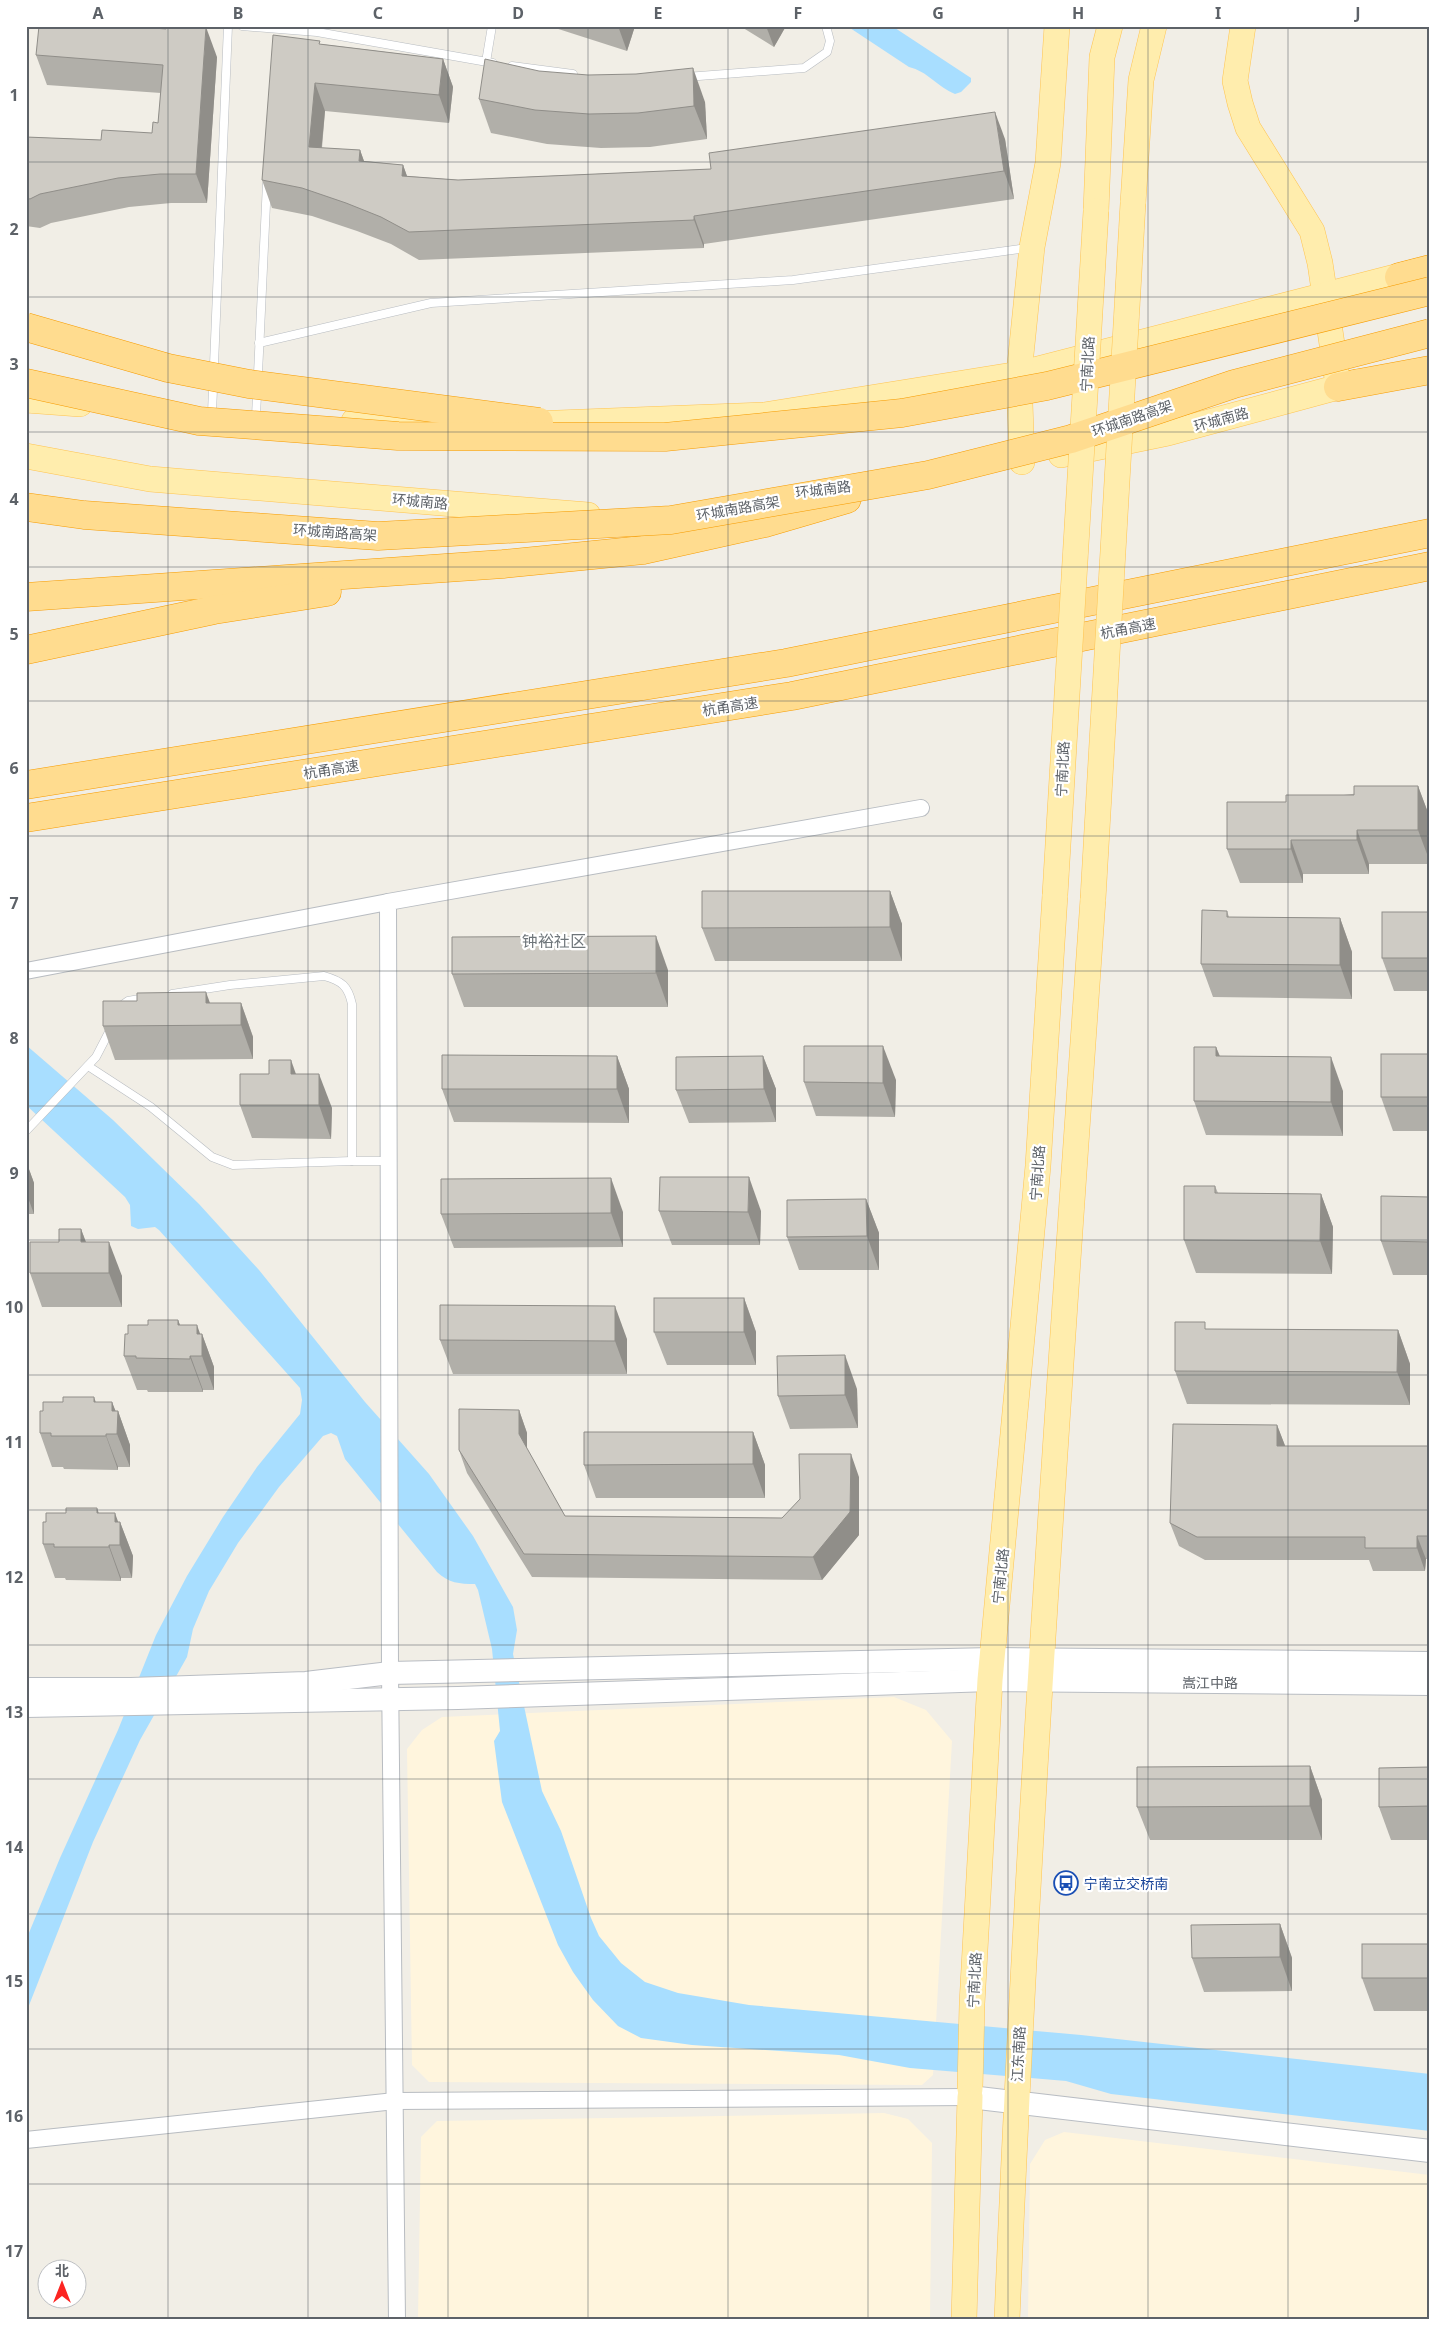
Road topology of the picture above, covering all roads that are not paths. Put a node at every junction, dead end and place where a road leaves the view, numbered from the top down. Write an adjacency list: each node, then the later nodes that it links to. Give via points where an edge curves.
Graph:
1 (228, 26): 29 (lane)
2 (242, 26): 9 (lane)
3 (492, 26): 11 (lane)
4 (826, 26): 13 (lane, via 830,41 827,52 804,68)
5 (1057, 26): 15 (main road, via 1048,163)
6 (1110, 26): 55 (main road, 宁南北路, bridge, via 1102,57 1096,211 1038,1166)
7 (1154, 26): 56 (main road, bridge, via 1141,80 1093,900)
8 (1243, 26): 19 (main road, via 1234,81 1240,103 1248,128 1312,231)
9 (274, 29): 10 (lane); 11 (lane, via 317,32)
10 (273, 39)
11 (486, 62): 12 (lane)
12 (582, 75)
13 (672, 78)
14 (267, 176): 22 (lane)
15 (1032, 247): 22 (lane, via 793,280 431,303); 25 (main road)
16 (1430, 268): 17 (highway)
17 (1399, 277): 19 (main road)
18 (1430, 291): 31 (highway, bridge, via 1047,386 902,413)
19 (1325, 296): 25 (main road); 27 (main road)
20 (26, 327): 31 (highway, bridge, via 168,368 248,384)
21 (1430, 334): 34 (highway, 环城南路高架, bridge, via 1234,384 1071,439)
22 (260, 344): 30 (lane)
23 (1430, 360): 27 (main road, 环城南路)
24 (1430, 370): 27 (highway)
25 (1019, 374): 30 (main road, via 764,416 527,424); 33 (main road)
26 (26, 383): 31 (highway, bridge, via 199,421 398,436)
27 (1338, 387): 33 (main road, 环城南路, via 1168,433)
28 (26, 400): 29 (main road)
29 (212, 413): 30 (main road)
30 (256, 416)
31 (665, 437)
32 (26, 456): 33 (main road, 环城南路, via 150,479 607,517)
33 (1022, 462)
34 (928, 475): 35 (highway, 环城南路高架, bridge, via 671,520 378,536 84,515); 37 (highway, bridge, via 765,523 643,550)
35 (26, 507)
36 (1430, 533): 41 (highway, via 786,663)
37 (503, 564): 39 (highway); 40 (highway, via 214,610)
38 (1430, 566): 43 (highway, 杭甬高速, via 792,696)
39 (26, 597)
40 (26, 650)
41 (26, 785)
42 (920, 808): 44 (street)
43 (26, 818)
44 (388, 902): 45 (street); 53 (street)
45 (26, 971)
46 (165, 995): 52 (lane, via 324,976 338,980 348,989 352,1004)
47 (156, 997): 48 (lane, via 128,1001 119,1008)
48 (116, 1016)
49 (112, 1025): 50 (lane)
50 (88, 1066): 51 (lane); 52 (lane, via 151,1107 212,1157 232,1165)
51 (26, 1131)
52 (352, 1162): 53 (lane)
53 (389, 1162): 57 (street)
54 (1430, 1663): 56 (street, 嵩江中路)
55 (991, 1670): 56 (street, 嵩江中路); 57 (street); 60 (street, via 557,1696); 62 (main road, 宁南北路)
56 (1040, 1670): 58 (street, 嵩江中路); 63 (main road, 江东南路)
57 (390, 1673): 59 (street, via 306,1683); 60 (street)
58 (1430, 1684)
59 (26, 1689)
60 (391, 1699): 61 (street); 64 (street)
61 (26, 1706)
62 (970, 2093): 63 (street); 64 (street); 68 (main road, 宁南北路)
63 (1015, 2099): 66 (street); 69 (main road)
64 (395, 2101): 65 (street); 67 (street)
65 (26, 2140)
66 (1430, 2151)
67 (397, 2320)
68 (964, 2320)
69 (1006, 2320)

